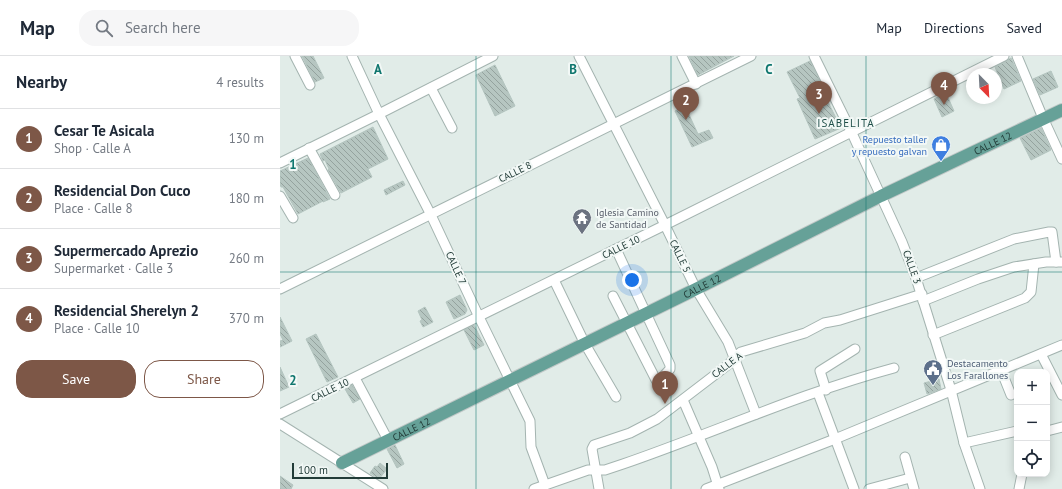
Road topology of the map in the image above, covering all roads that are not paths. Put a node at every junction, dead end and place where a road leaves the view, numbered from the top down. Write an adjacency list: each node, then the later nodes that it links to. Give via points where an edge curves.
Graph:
1 (295, 56): 11 (street)
2 (352, 56): 14 (street, CALLE 7)
3 (493, 56): 12 (street)
4 (579, 56): 16 (street, CALLE 5)
5 (682, 56): 10 (street)
6 (751, 56): 10 (street, CALLE 8)
7 (814, 56): 18 (street, CALLE 3)
8 (1004, 56): 18 (street, CALLE 10)
9 (1017, 56): 15 (street)
10 (696, 84): 16 (street, CALLE 8)
11 (310, 85)
12 (431, 88): 14 (street); 17 (street)
13 (1062, 110): 15 (main road, CALLE 12)
14 (379, 114): 19 (street); 25 (street, CALLE 7)
15 (1043, 118): 20 (street); 24 (main road, CALLE 12)
16 (614, 124): 25 (street, CALLE 8); 27 (street, CALLE 5)
17 (452, 128)
18 (851, 131): 24 (street, CALLE 3); 27 (street, CALLE 10)
19 (309, 148): 21 (street); 22 (street)
20 (1062, 159)
21 (280, 162)
22 (335, 195)
23 (280, 196): 26 (street)
24 (881, 196): 31 (street, CALLE 3); 34 (main road, CALLE 12)
25 (431, 215): 33 (street, CALLE 8); 38 (street, CALLE 7)
26 (292, 218)
27 (665, 225): 28 (street, CALLE 10); 34 (street, CALLE 5)
28 (616, 249): 32 (street, CALLE 10); 37 (street)
29 (1059, 262): 30 (street, CALLE A); 31 (street, via 1052,232 1049,232 1014,239)
30 (1034, 264): 36 (street, CALLE A, via 1014,267); 40 (street, via 1031,292 1026,298)
31 (916, 278): 36 (street, CALLE 3)
32 (554, 280): 38 (street, CALLE 10); 41 (street)
33 (280, 289)
34 (696, 289): 37 (main road, CALLE 12); 45 (street, CALLE 5, via 728,342)
35 (613, 296): 39 (street)
36 (922, 297): 40 (street, CALLE 3); 45 (street, CALLE A, via 824,323 807,332 741,352)
37 (646, 314): 39 (main road, CALLE 12); 39 (street, via 670,367 658,381)
38 (479, 317): 48 (street, CALLE 10); 49 (street, CALLE 7)
39 (627, 323): 41 (main road, CALLE 12)
40 (933, 335): 50 (street, CALLE 3)
41 (585, 344): 49 (main road, CALLE 12); 54 (street)
42 (1062, 344): 44 (street)
43 (855, 349): 51 (street, via 820,371)
44 (1041, 354): 47 (street); 53 (street)
45 (734, 358): 55 (street, CALLE A); 57 (street, CALLE 5)
46 (894, 368): 51 (street)
47 (1001, 370): 50 (street); 52 (street)
48 (355, 378): 56 (street, CALLE 10); 64 (street)
49 (510, 380): 64 (main road, CALLE 12); 71 (street, CALLE 7, via 530,422 531,447)
50 (951, 390): 63 (street); 65 (street, CALLE 3)
51 (822, 391): 57 (street); 63 (street)
52 (1011, 395)
53 (1062, 395)
54 (616, 397)
55 (683, 400): 62 (street); 68 (street, CALLE A, via 630,434 594,445 592,448)
56 (280, 414)
57 (756, 414): 62 (street)
58 (280, 424): 67 (street)
59 (1062, 427): 60 (street)
60 (1050, 430)
61 (1014, 432): 65 (street)
62 (699, 436): 68 (street); 72 (street)
63 (835, 438): 72 (street); 77 (street)
64 (388, 440): 67 (main road, CALLE 12)
65 (964, 443): 80 (street, CALLE 3)
66 (905, 457): 70 (street)
67 (342, 463): 73 (street)
68 (597, 471): 71 (street, via 588,470); 75 (street)
69 (1021, 477): 81 (street)
70 (910, 478): 78 (street); 79 (street)
71 (545, 485): 74 (street)
72 (718, 487): 76 (street)
73 (382, 489)
74 (534, 489)
75 (599, 489)
76 (706, 489)
77 (854, 489)
78 (869, 489)
79 (914, 489)
80 (980, 489)
81 (1019, 489)

